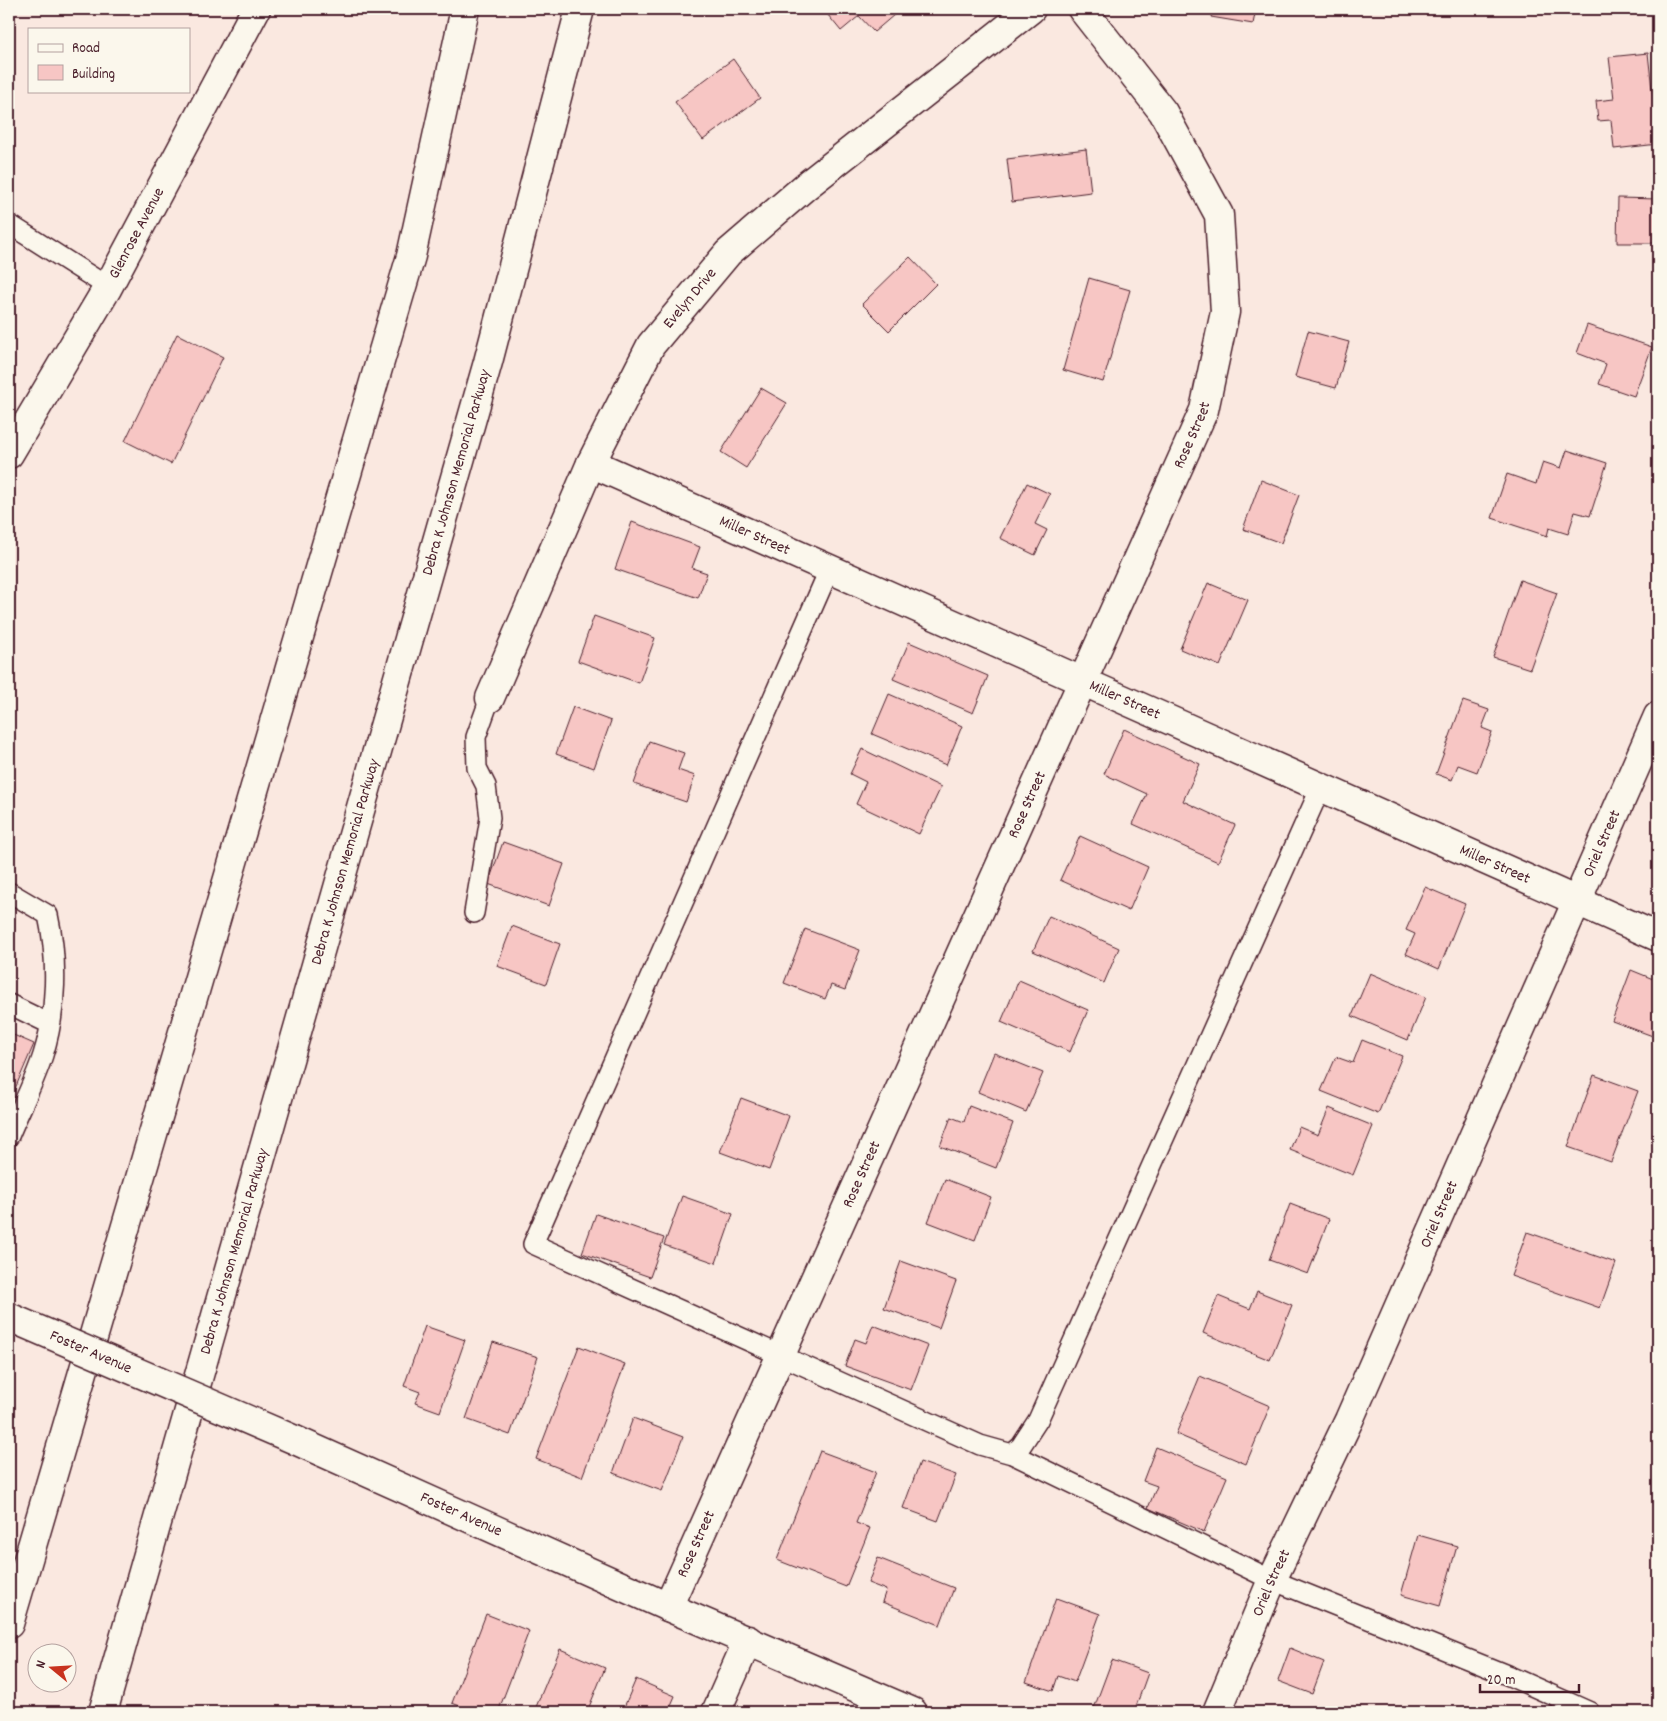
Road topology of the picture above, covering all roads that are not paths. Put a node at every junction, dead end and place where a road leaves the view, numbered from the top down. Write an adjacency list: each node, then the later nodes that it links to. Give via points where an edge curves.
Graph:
1 (256, 9): 7 (main road, Glenrose Avenue)
2 (465, 9): 27 (main road, via 411,256)
3 (580, 9): 29 (main road, Debra K Johnson Memorial Parkway, via 488,362)
4 (1032, 9): 9 (main road, Evelyn Drive, via 806,186 728,253 651,345)
5 (1082, 9): 11 (main road, Rose Street, via 1163,112 1219,215 1225,312 1204,410)
6 (9, 224): 7 (lane)
7 (108, 286): 8 (main road, Glenrose Avenue)
8 (9, 454)
9 (591, 463): 10 (main road, Miller Street); 12 (main road, Evelyn Drive)
10 (830, 568): 11 (main road, Miller Street); 23 (lane, via 533,1244)
11 (1084, 681): 14 (main road, Miller Street); 23 (main road, Rose Street)
12 (490, 698): 17 (lane, via 476,738 477,768 486,786 490,818)
13 (1658, 716): 16 (main road, Oriel Street)
14 (1321, 787): 16 (main road, Miller Street); 24 (lane, via 1038,1420)
15 (9, 892): 20 (lane, via 48,915 55,945)
16 (1576, 901): 18 (main road, Miller Street); 25 (main road, Oriel Street, via 1349,1420)
17 (474, 913)
18 (1658, 937)
19 (9, 1004): 20 (lane)
20 (50, 1024): 21 (lane, via 43,1055)
21 (9, 1136)
22 (9, 1317): 26 (main road, Foster Avenue, bridge, via 295,1440)
23 (781, 1357): 24 (lane, via 980,1445); 26 (main road, Rose Street)
24 (1012, 1454): 25 (lane)
25 (1272, 1580): 32 (main road, Oriel Street); 33 (lane, via 1508,1675)
26 (668, 1607): 28 (main road, Foster Avenue)
27 (9, 1624)
28 (748, 1640): 30 (main road); 31 (main road, Foster Avenue)
29 (102, 1712)
30 (716, 1712)
31 (913, 1712)
32 (1217, 1712)
33 (1590, 1712)

